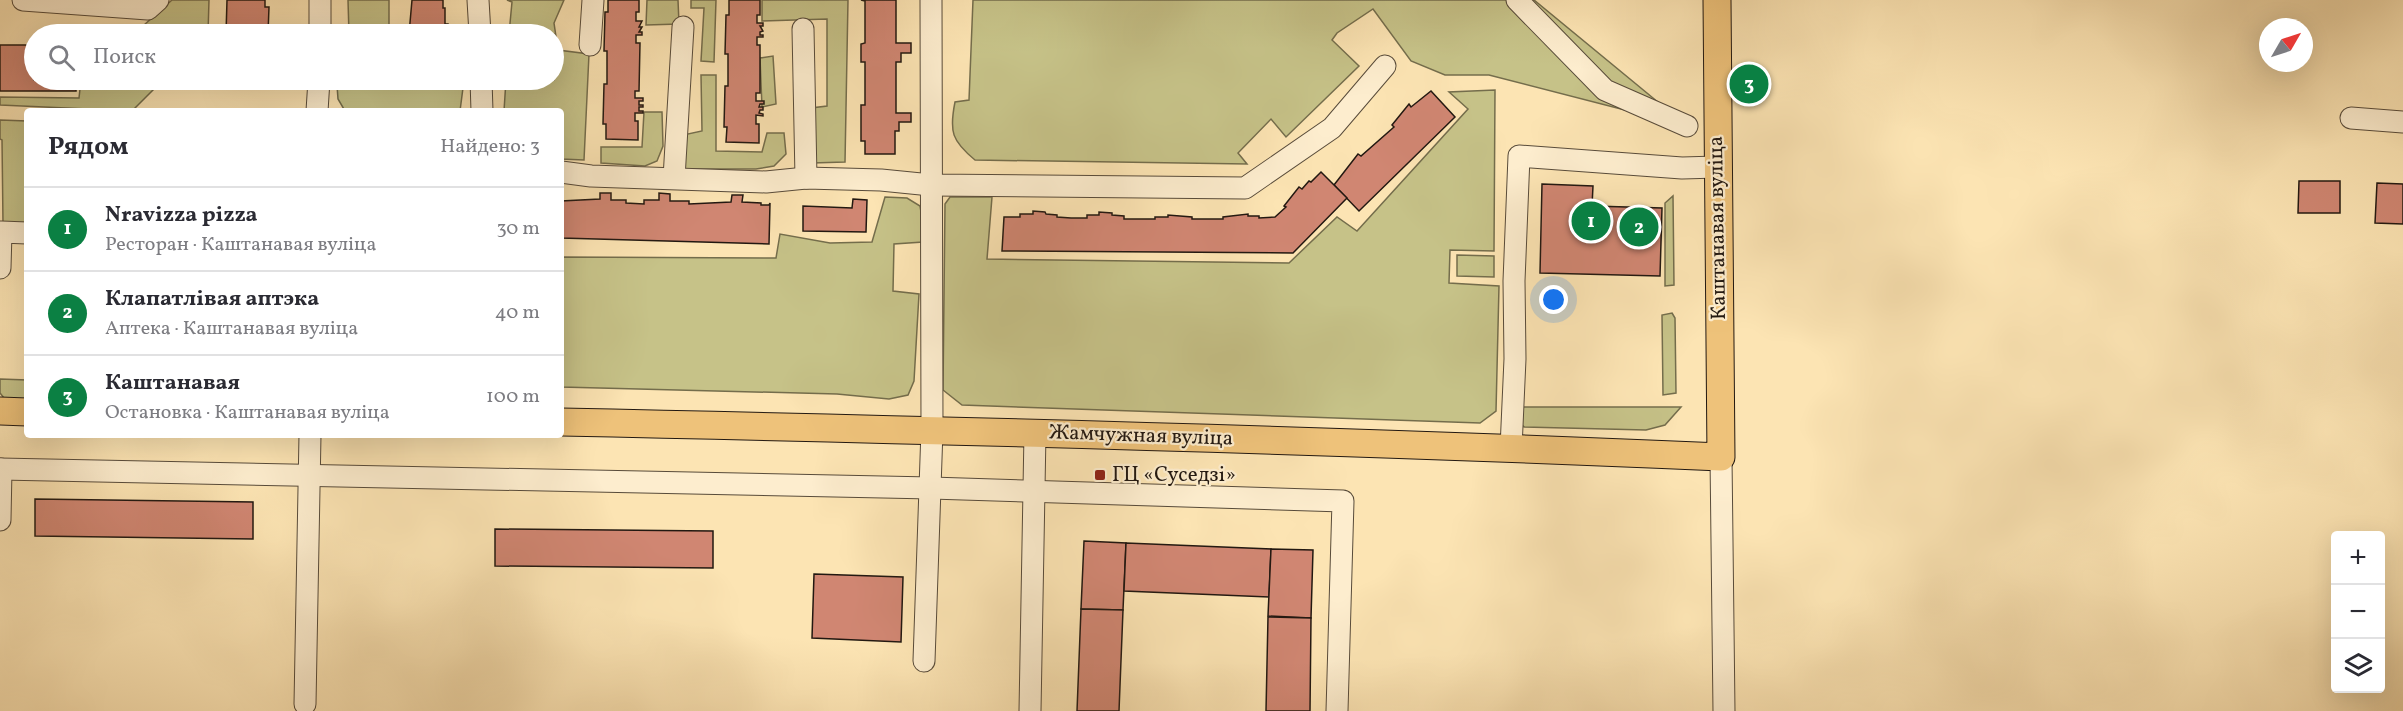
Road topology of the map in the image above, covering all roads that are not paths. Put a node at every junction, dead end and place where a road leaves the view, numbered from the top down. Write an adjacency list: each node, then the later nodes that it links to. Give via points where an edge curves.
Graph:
1 (22, 0): 2 (street, via 148,9)
2 (158, 0)
3 (320, 0): 9 (street)
4 (478, 0): 10 (street)
5 (592, 0): 13 (street)
6 (931, 0): 26 (street)
7 (1517, 0): 21 (street, Каштанавая вуліца, via 1605,90)
8 (1717, 0): 22 (main road, Каштанавая вуліца)
9 (320, 24)
10 (479, 24)
11 (683, 27): 24 (street)
12 (803, 29): 25 (street)
13 (590, 45)
14 (1385, 66): 26 (street, via 1332,128 1245,188)
15 (318, 90): 17 (street)
16 (481, 90): 18 (street)
17 (317, 108)
18 (482, 108)
19 (2351, 118): 20 (street)
20 (2403, 122)
21 (1687, 126)
22 (1717, 167): 36 (street, via 1519,156); 37 (main road, Каштанавая вуліца)
23 (564, 172): 24 (street)
24 (674, 178): 25 (street, via 766,182)
25 (806, 178): 26 (street)
26 (931, 185): 33 (street)
27 (1, 232): 28 (street); 29 (street)
28 (24, 233)
29 (0, 268)
30 (0, 411): 31 (main road)
31 (24, 412)
32 (564, 422): 33 (main road, Жамчужная вуліца)
33 (932, 430): 34 (main road, Жамчужная вуліца); 40 (street)
34 (1035, 433): 36 (main road, Жамчужная вуліца); 41 (street)
35 (310, 438): 39 (street)
36 (1510, 448): 37 (main road, Жамчужная вуліца)
37 (1721, 457): 47 (street)
38 (1, 469): 39 (street); 42 (street)
39 (309, 475): 40 (street); 44 (street)
40 (931, 488): 41 (street); 43 (street)
41 (1034, 491): 45 (street); 46 (street, via 1343,501)
42 (0, 520)
43 (924, 661)
44 (305, 704)
45 (1030, 711)
46 (1337, 711)
47 (1724, 711)

